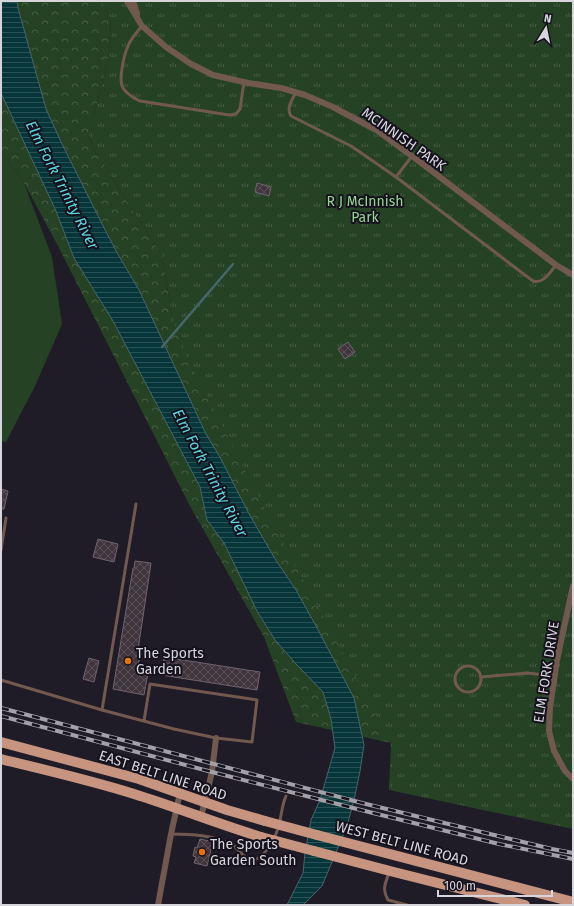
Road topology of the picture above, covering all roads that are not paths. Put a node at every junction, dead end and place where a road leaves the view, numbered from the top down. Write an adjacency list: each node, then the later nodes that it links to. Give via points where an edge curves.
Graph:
1 (127, 1): 3 (street, MCINNISH PARK)
2 (133, 1): 3 (street, MCINNISH PARK)
3 (142, 26): 4 (street, MCINNISH PARK, via 191,64 214,75); 4 (lane, via 133,37 125,55 121,81 123,89 130,96 140,101 229,115 236,114 240,109)
4 (244, 82): 5 (street, MCINNISH PARK)
5 (296, 92): 6 (street, MCINNISH PARK, via 333,107 378,131); 7 (lane, via 289,108 291,116 350,146)
6 (412, 156): 7 (lane); 8 (street, MCINNISH PARK)
7 (396, 177): 8 (lane, via 533,281 543,281)
8 (556, 264): 9 (street, MCINNISH PARK)
9 (573, 275)
10 (136, 504): 17 (lane)
11 (6, 518): 12 (lane)
12 (1, 550)
13 (573, 586): 14 (street, ELM FORK DRIVE)
14 (556, 676): 15 (lane, via 520,673); 22 (street, ELM FORK DRIVE, via 549,731 554,750 565,772)
15 (481, 677): 15 (lane, via 475,668 466,666 458,670 455,682 459,689 471,693 481,684)
16 (1, 680): 17 (lane)
17 (102, 710): 18 (lane)
18 (144, 721): 19 (lane); 19 (lane, via 150,684 257,700 252,742)
19 (216, 738): 25 (street)
20 (1, 742): 23 (main road, EAST BELT LINE ROAD, via 139,779)
21 (1, 759): 26 (main road, EAST BELT LINE ROAD, via 102,785)
22 (573, 779)
23 (180, 793): 25 (main road, EAST BELT LINE ROAD); 26 (street)
24 (286, 796): 28 (lane, via 282,804 278,831 267,850 253,860 248,859 234,846 204,835)
25 (205, 802): 27 (street); 29 (main road, EAST BELT LINE ROAD, bridge)
26 (177, 808): 27 (main road, EAST BELT LINE ROAD); 28 (street)
27 (201, 817): 30 (main road, EAST BELT LINE ROAD, bridge)
28 (171, 834): 34 (street)
29 (317, 835): 33 (main road, WEST BELT LINE ROAD)
30 (314, 851): 31 (main road, WEST BELT LINE ROAD)
31 (390, 871): 32 (main road, WEST BELT LINE ROAD); 35 (lane, via 384,894 388,900)
32 (505, 902): 36 (main road, WEST BELT LINE ROAD)
33 (573, 902)
34 (158, 905)
35 (407, 905)
36 (524, 905)

